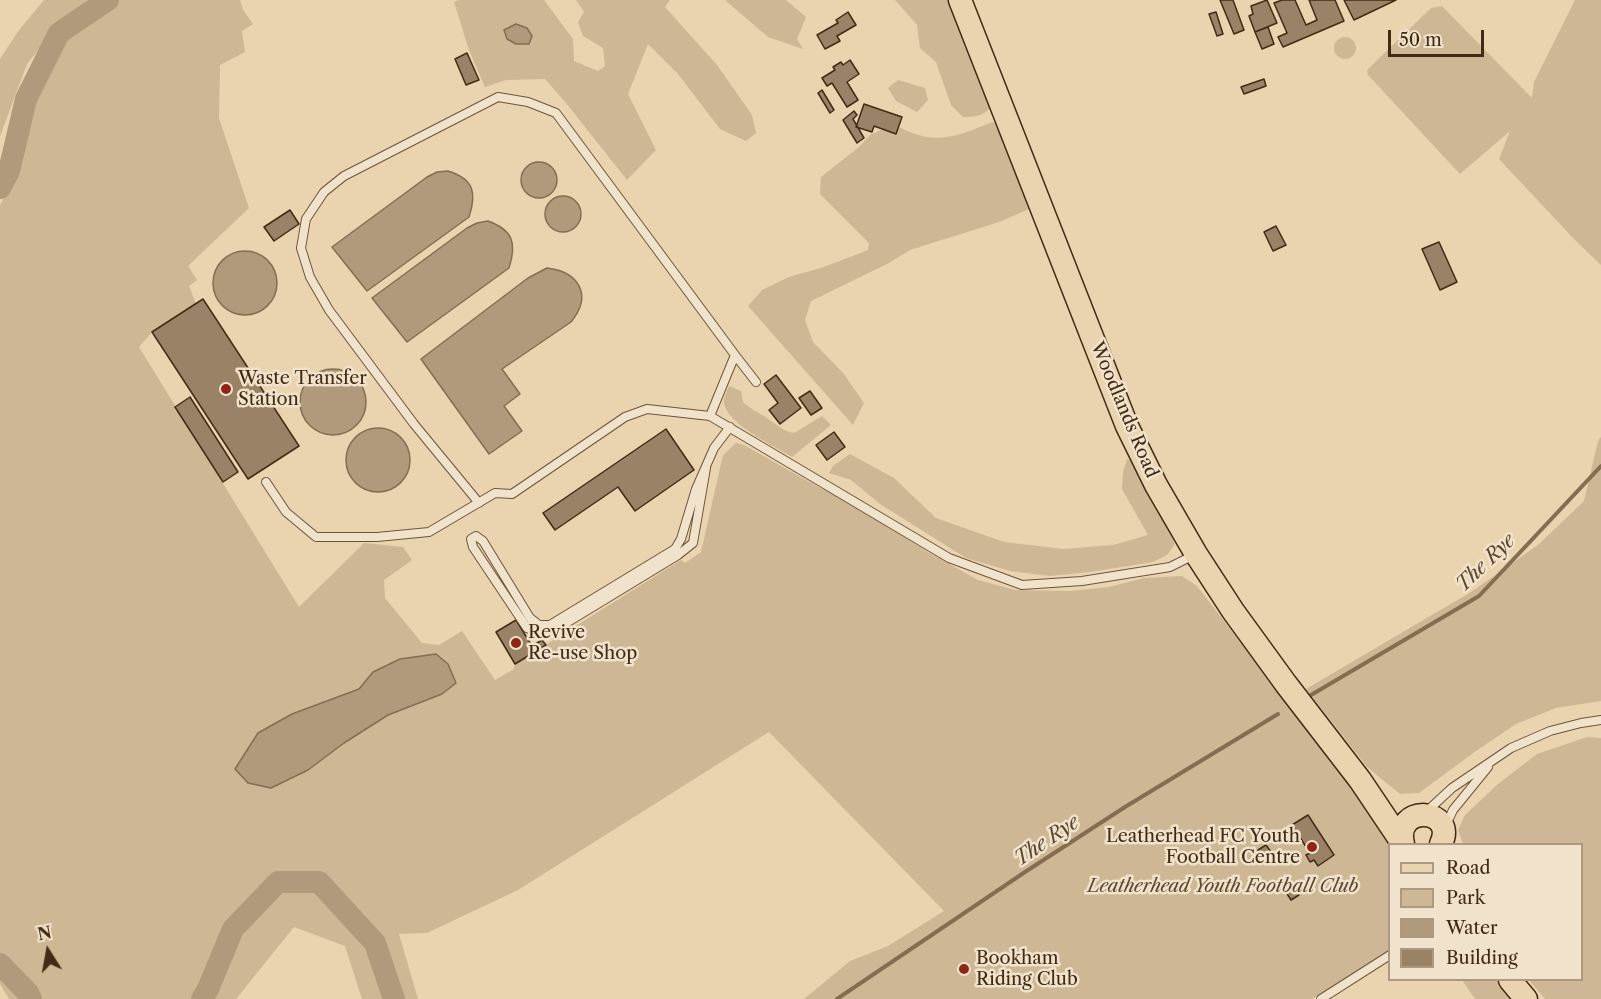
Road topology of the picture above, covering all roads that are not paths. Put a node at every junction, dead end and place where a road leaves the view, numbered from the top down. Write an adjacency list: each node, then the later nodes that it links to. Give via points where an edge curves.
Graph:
1 (960, 0): 11 (main road, Woodlands Road, via 1127,426)
2 (735, 355): 3 (lane); 4 (lane); 8 (lane, via 556,113 528,102 498,98 344,176 324,192 306,219 301,248 310,277 329,310 414,424)
3 (756, 382)
4 (710, 416): 5 (lane); 8 (lane, via 647,410 625,417 512,494 495,493)
5 (730, 427): 6 (lane, via 714,448); 11 (lane, via 949,558 1022,585 1082,581 1170,567)
6 (706, 468): 9 (lane); 10 (lane, via 693,543)
7 (266, 482): 8 (lane, via 286,512 316,537 429,532)
8 (479, 502)
9 (681, 539): 10 (lane, via 681,547); 10 (lane, via 675,549 579,608 550,625 538,625 483,541 476,536 471,539 473,548 527,628 542,633 554,631)
10 (688, 546)
11 (1196, 554): 14 (main road, Woodlands Road, via 1233,611)
12 (1601, 720): 13 (lane, via 1550,731 1511,748)
13 (1490, 764): 15 (lane); 16 (lane, via 1453,810)
14 (1360, 780): 15 (main road, Woodlands Road, via 1402,809); 17 (main road, Woodlands Road)
15 (1420, 815): 16 (main road, Woodlands Road, via 1437,819); 18 (main road, via 1405,824)
16 (1445, 839)
17 (1402, 843)
18 (1403, 843)
19 (1388, 956): 21 (lane)
20 (1511, 981): 22 (main road)
21 (1321, 999)
22 (1527, 999)

